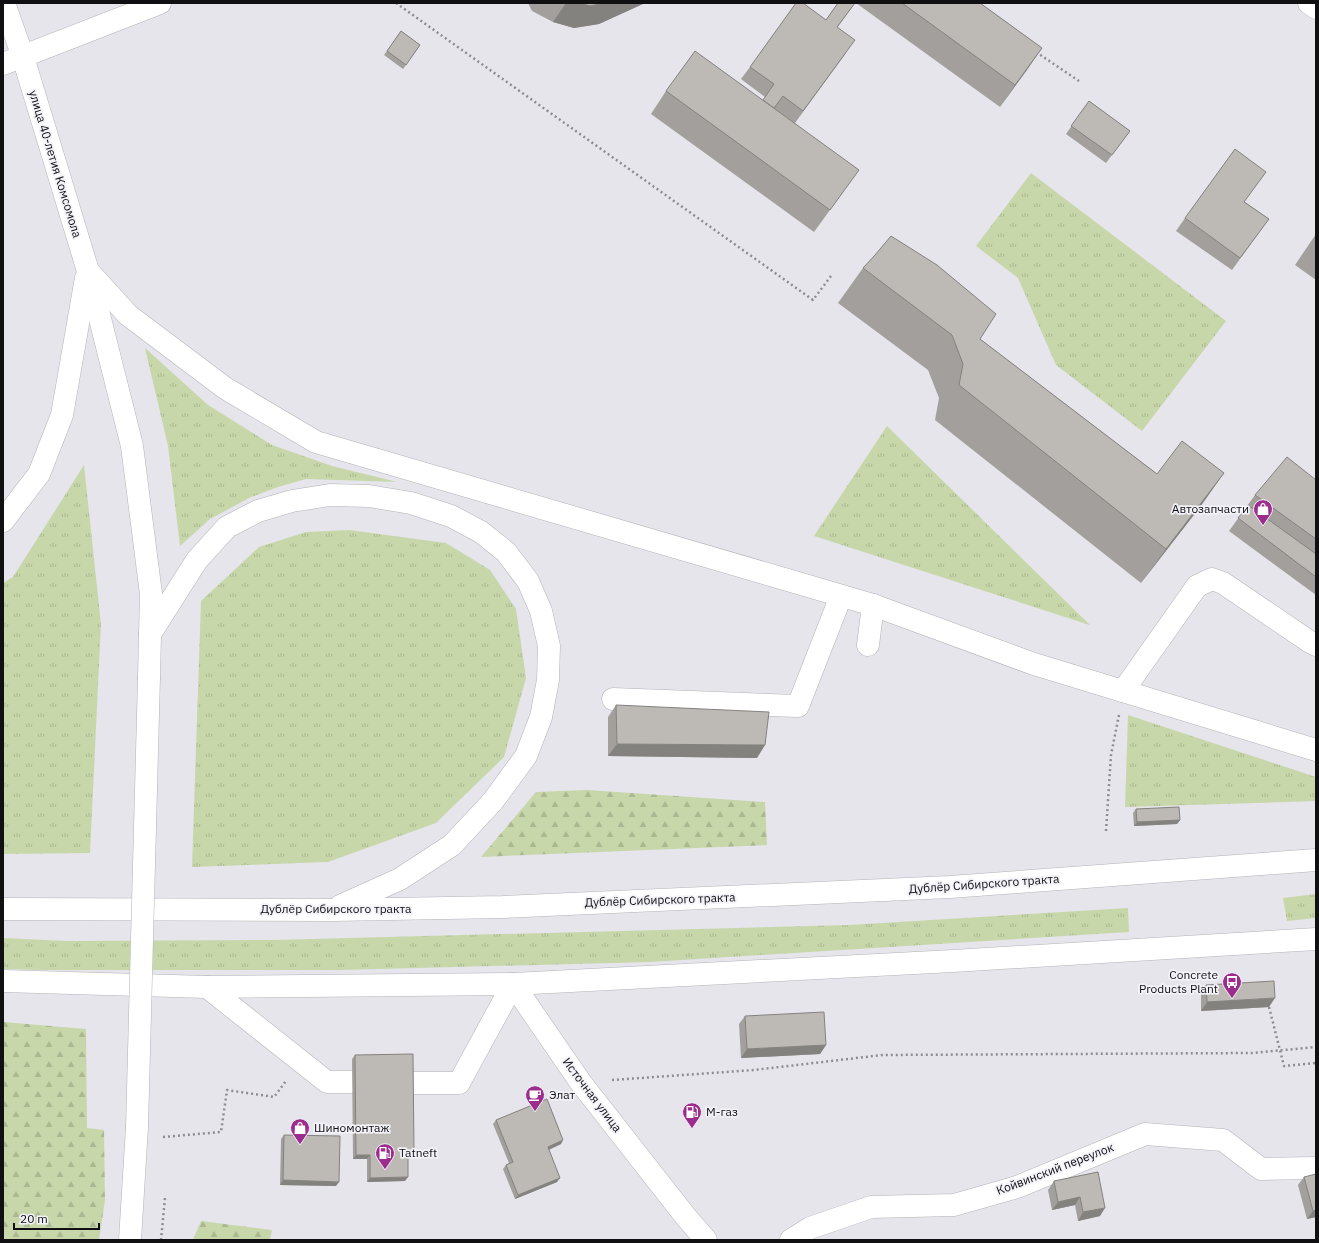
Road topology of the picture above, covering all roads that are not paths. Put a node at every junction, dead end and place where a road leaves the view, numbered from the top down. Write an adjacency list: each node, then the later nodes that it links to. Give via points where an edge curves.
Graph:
1 (4, 3): 3 (main road, улица 40-летия Комсомола)
2 (160, 3): 3 (main road)
3 (23, 57): 4 (main road); 5 (main road, улица 40-летия Комсомола)
4 (3, 64)
5 (88, 271): 6 (main road, via 62,416 39,474); 7 (main road, via 128,315 225,388 316,442); 9 (main road, улица 40-летия Комсомола, via 132,446 150,586)
6 (3, 521)
7 (841, 596): 8 (main road); 13 (main road, via 798,706)
8 (873, 605): 10 (main road); 12 (main road, via 1034,664)
9 (150, 634): 17 (main road, via 197,560 227,527 258,512 292,501 330,495 369,496 411,503 451,516 481,532 506,552 528,581 541,611 549,646 548,680 541,717 526,756 493,802 452,845 400,879); 27 (main road, улица 40-летия Комсомола, bridge, via 137,1127)
10 (868, 645)
11 (1316, 645): 12 (main road, via 1223,583 1212,579 1197,586)
12 (1123, 691): 14 (main road)
13 (613, 699)
14 (1316, 750)
15 (1316, 860): 17 (main road, Дублёр Сибирского тракта, via 950,887 503,907)
16 (3, 910): 17 (main road, Дублёр Сибирского тракта)
17 (333, 910)
18 (1316, 939): 21 (main road, via 953,962)
19 (3, 981): 20 (main road)
20 (80, 984): 22 (main road); 23 (main road)
21 (513, 984): 22 (main road); 25 (main road, via 459,1083); 28 (main road, Источная улица, via 581,1083)
22 (207, 987): 24 (main road, via 327,1082)
23 (3, 988)
24 (352, 1082)
25 (411, 1082)
26 (1316, 1168): 29 (main road, Койвинский переулок, via 1261,1169 1223,1140 1145,1134 1017,1187 954,1205 871,1207 810,1228)
27 (130, 1240)
28 (706, 1240)
29 (791, 1240)

